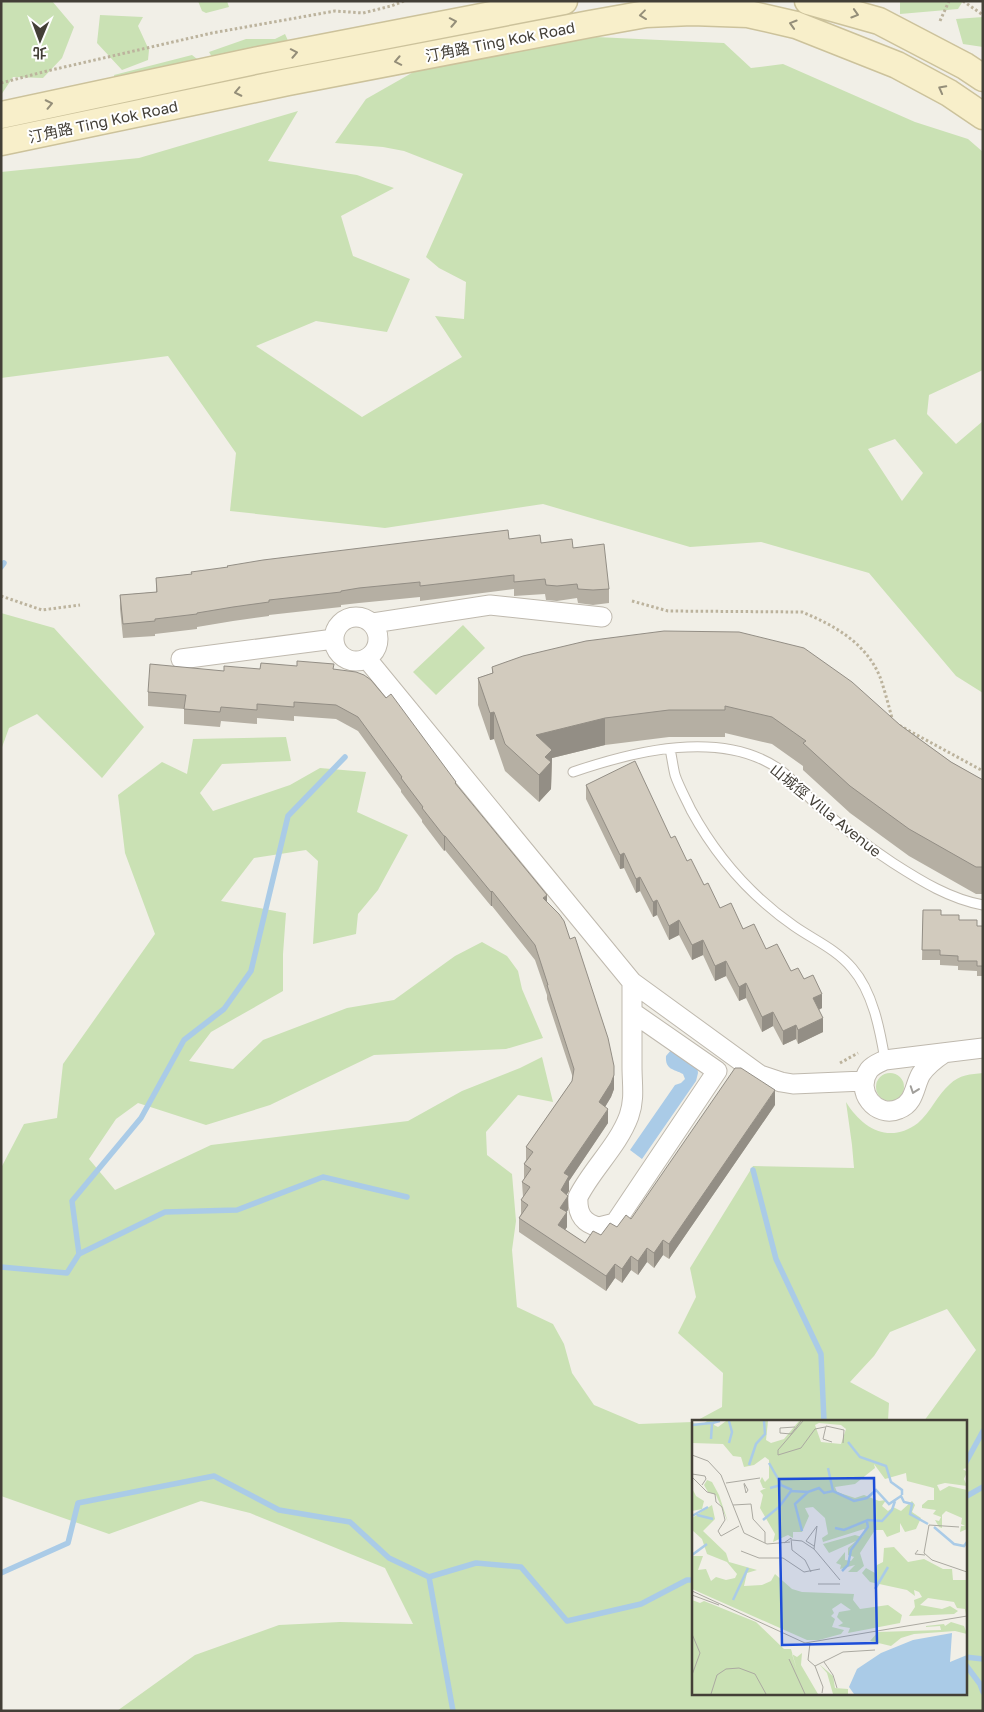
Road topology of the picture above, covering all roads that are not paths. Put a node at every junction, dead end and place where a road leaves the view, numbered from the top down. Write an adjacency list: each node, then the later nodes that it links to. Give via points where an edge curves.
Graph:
1 (564, 1): 5 (main road, 汀角路 Ting Kok Road, one-way to 1, via 316,48)
2 (808, 1): 4 (main road, one-way to 4, via 879,21)
3 (701, 7): 6 (main road, 汀角路 Ting Kok Road, one-way to 3, via 949,93 897,66 816,32 748,14); 7 (main road, 汀角路 Ting Kok Road, one-way to 7, via 590,24 288,82)
4 (983, 78)
5 (1, 114)
6 (983, 116)
7 (1, 142)
8 (602, 617): 9 (street, via 490,605)
9 (372, 623): 10 (street, via 359,616 344,620 335,631); 12 (street, via 379,642)
10 (334, 639): 11 (street); 12 (street, via 344,658 352,661)
11 (181, 659)
12 (367, 659): 16 (street)
13 (670, 749): 14 (lane, 山城徑 Villa Avenue, via 602,762); 15 (lane, 山城徑 Villa Avenue, via 739,750 767,762 843,827 886,858 931,886); 20 (lane, via 686,801 732,870 772,909 831,948 862,982 876,1019)
14 (573, 772)
15 (983, 904)
16 (632, 982): 17 (street); 21 (street, via 760,1075 792,1084)
17 (632, 1012): 17 (street, via 634,1085 629,1115 623,1130 578,1197 577,1206 584,1220 599,1228 615,1223 717,1070)
18 (983, 1048): 19 (street)
19 (944, 1053): 20 (street); 21 (street, one-way to 21, via 928,1065 911,1100 899,1109 884,1111 870,1103)
20 (885, 1060): 21 (street, via 869,1070)
21 (864, 1081)

